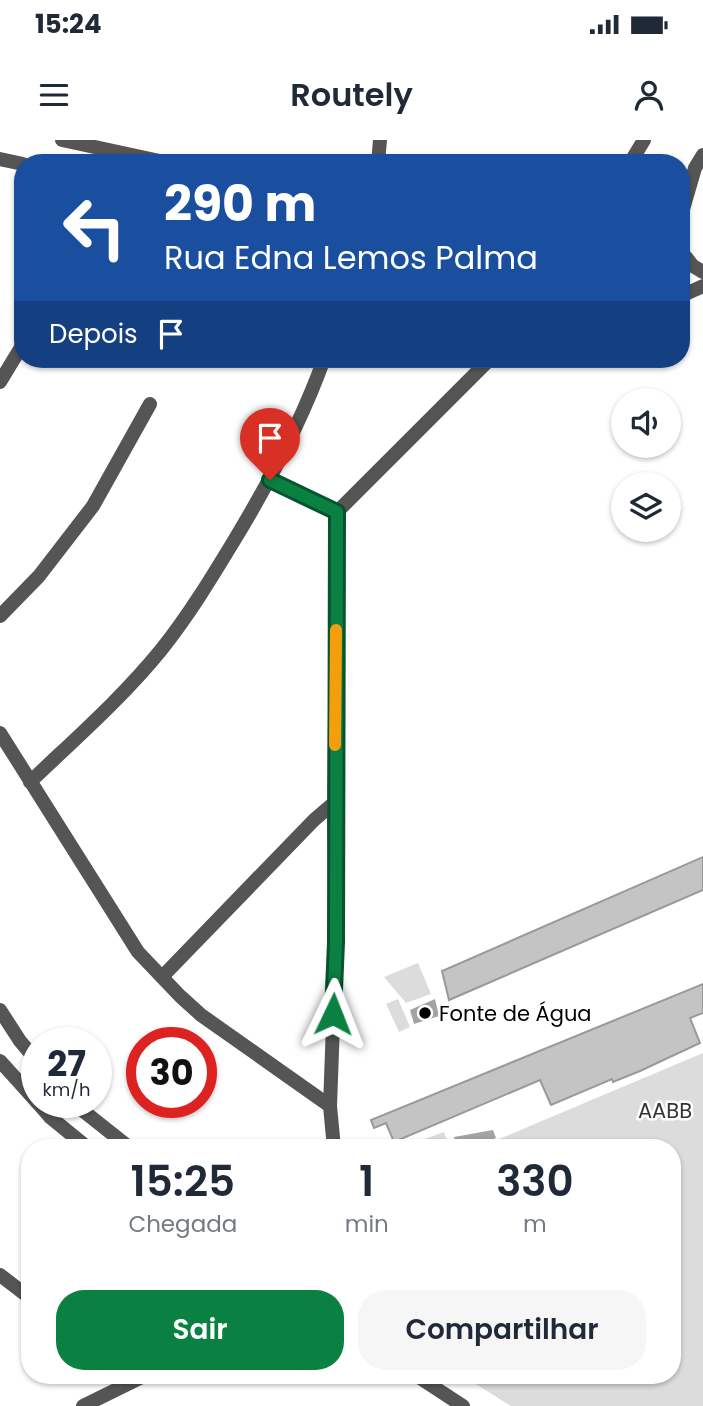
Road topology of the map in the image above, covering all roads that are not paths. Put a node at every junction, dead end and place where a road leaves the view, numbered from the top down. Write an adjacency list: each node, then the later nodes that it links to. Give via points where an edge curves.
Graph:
1 (62, 140): 2 (street)
2 (127, 154)
3 (703, 155): 4 (street)
4 (690, 185)
5 (14, 359): 8 (street)
6 (320, 368): 10 (street)
7 (482, 368): 11 (street)
8 (0, 382)
9 (150, 404): 12 (street, via 93,506 39,576)
10 (270, 480): 11 (street); 14 (street, via 207,586 161,650)
11 (337, 512): 15 (street)
12 (0, 616)
13 (0, 733): 14 (street)
14 (30, 782): 18 (street, via 138,952)
15 (335, 802): 16 (street); 17 (street)
16 (334, 819): 17 (street); 23 (street, via 336,942)
17 (314, 820): 18 (street)
18 (162, 977): 23 (street, via 201,1014)
19 (0, 1010): 20 (street)
20 (21, 1042)
21 (0, 1061): 22 (street)
22 (21, 1084)
23 (330, 1106): 28 (street)
24 (51, 1118): 26 (street)
25 (92, 1118): 27 (street)
26 (78, 1139)
27 (119, 1139)
28 (333, 1139)
29 (0, 1275): 30 (street)
30 (21, 1291)
31 (128, 1384): 34 (street)
32 (428, 1384): 33 (street)
33 (457, 1405)
34 (84, 1406)

